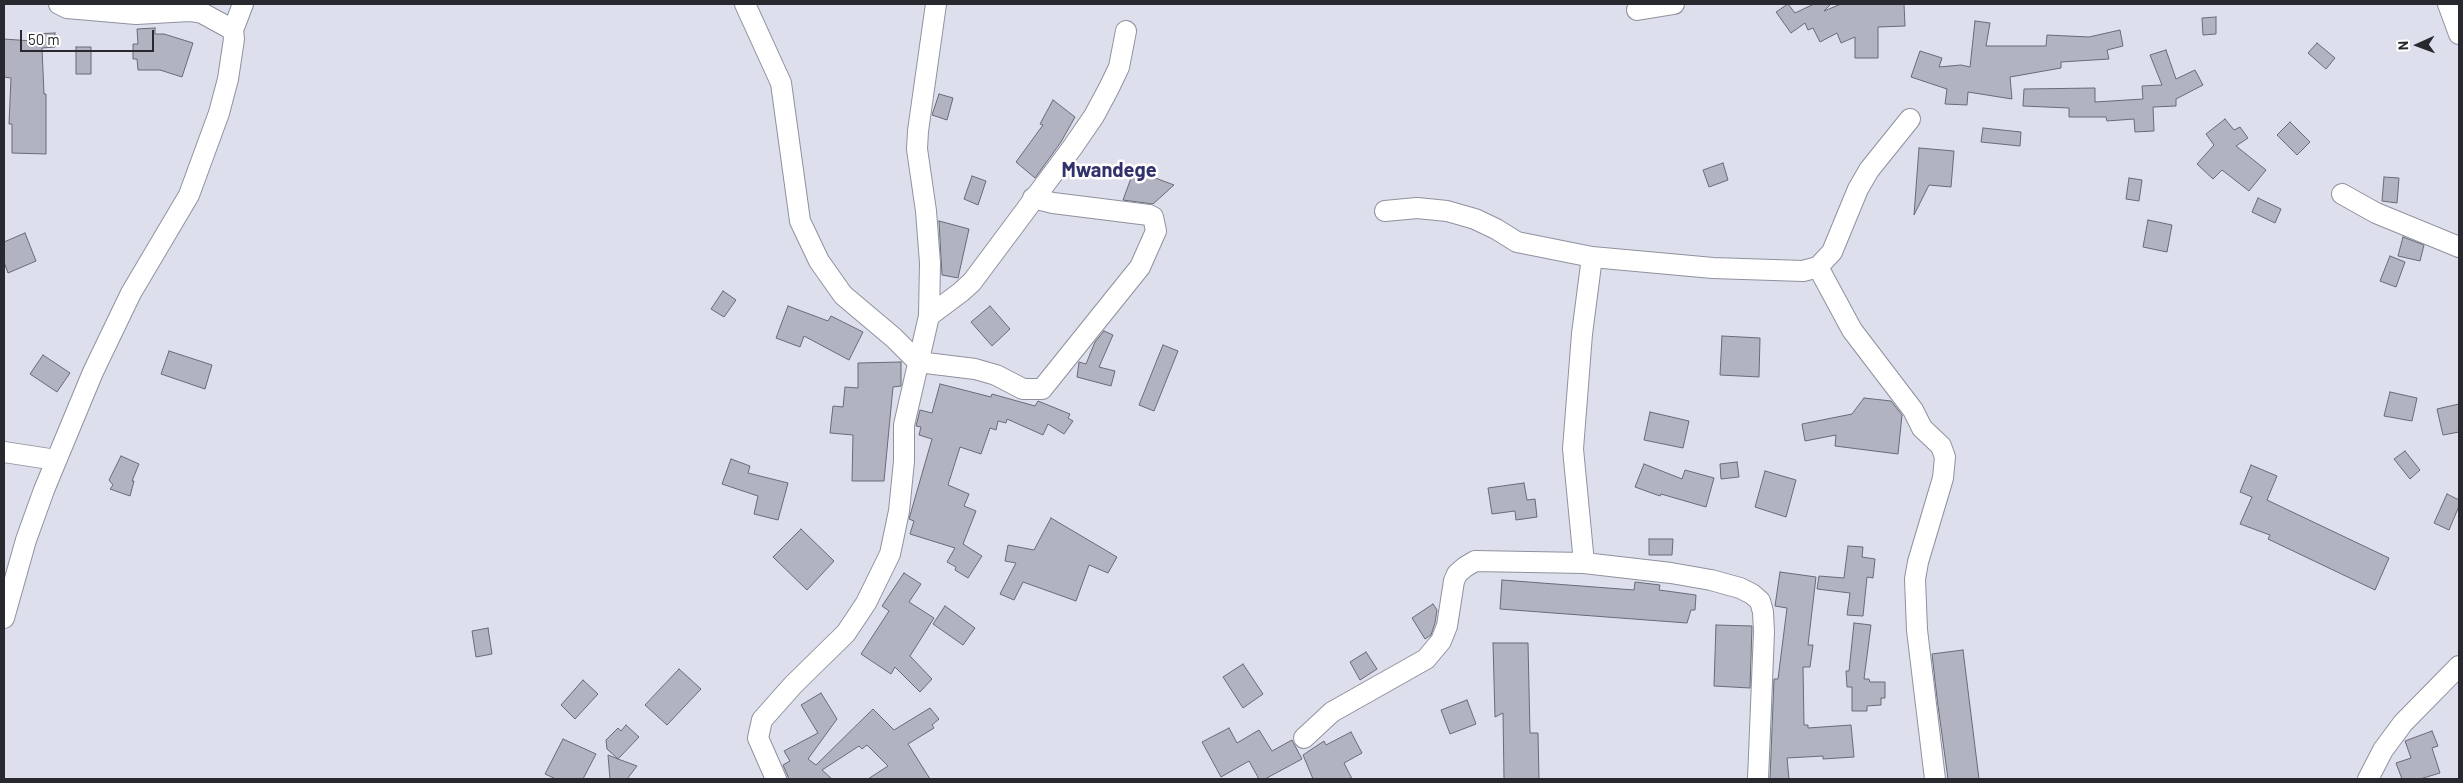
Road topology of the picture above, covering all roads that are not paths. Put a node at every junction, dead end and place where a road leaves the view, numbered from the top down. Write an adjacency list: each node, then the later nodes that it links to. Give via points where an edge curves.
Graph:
1 (59, 4): 8 (street, via 82,10 136,14 190,11 212,17)
2 (242, 4): 8 (street)
3 (744, 4): 19 (street, via 782,83 800,221 819,261 843,295)
4 (936, 4): 18 (street, via 918,131 930,263)
5 (1674, 4): 7 (street)
6 (2448, 4): 10 (street)
7 (1637, 10)
8 (233, 30): 21 (street, via 228,78 189,195 130,293)
9 (1126, 31): 13 (street, via 1119,67 1094,116)
10 (2459, 34)
11 (1910, 119): 17 (street, via 1869,170 1832,252)
12 (2342, 194): 15 (street, via 2376,213)
13 (1033, 198): 18 (street, via 972,282); 19 (street, via 1149,214 1153,217 1156,231 1140,267 1042,389 1024,389 976,369)
14 (1385, 211): 16 (street, via 1417,208 1448,211 1475,219 1517,242)
15 (2459, 247)
16 (1592, 257): 17 (street, via 1713,268 1793,271); 22 (street, via 1582,334 1574,449)
17 (1818, 267): 28 (street, via 1852,330 1913,410 1922,428 1941,446 1945,457 1943,478 1915,579 1917,630)
18 (929, 316): 19 (street)
19 (918, 362): 26 (street, via 904,425 899,511 890,554 866,603 846,633 762,720 758,738)
20 (4, 452): 21 (street)
21 (56, 460): 23 (street, via 26,540)
22 (1584, 563): 25 (street, via 1475,562 1465,567 1454,581 1447,626 1441,641 1426,659 1332,712); 27 (street, via 1711,580 1740,588 1760,602 1764,632)
23 (4, 618)
24 (2459, 666): 29 (street, via 2403,723 2383,750)
25 (1304, 738)
26 (776, 779)
27 (1758, 779)
28 (1935, 779)
29 (2368, 779)

